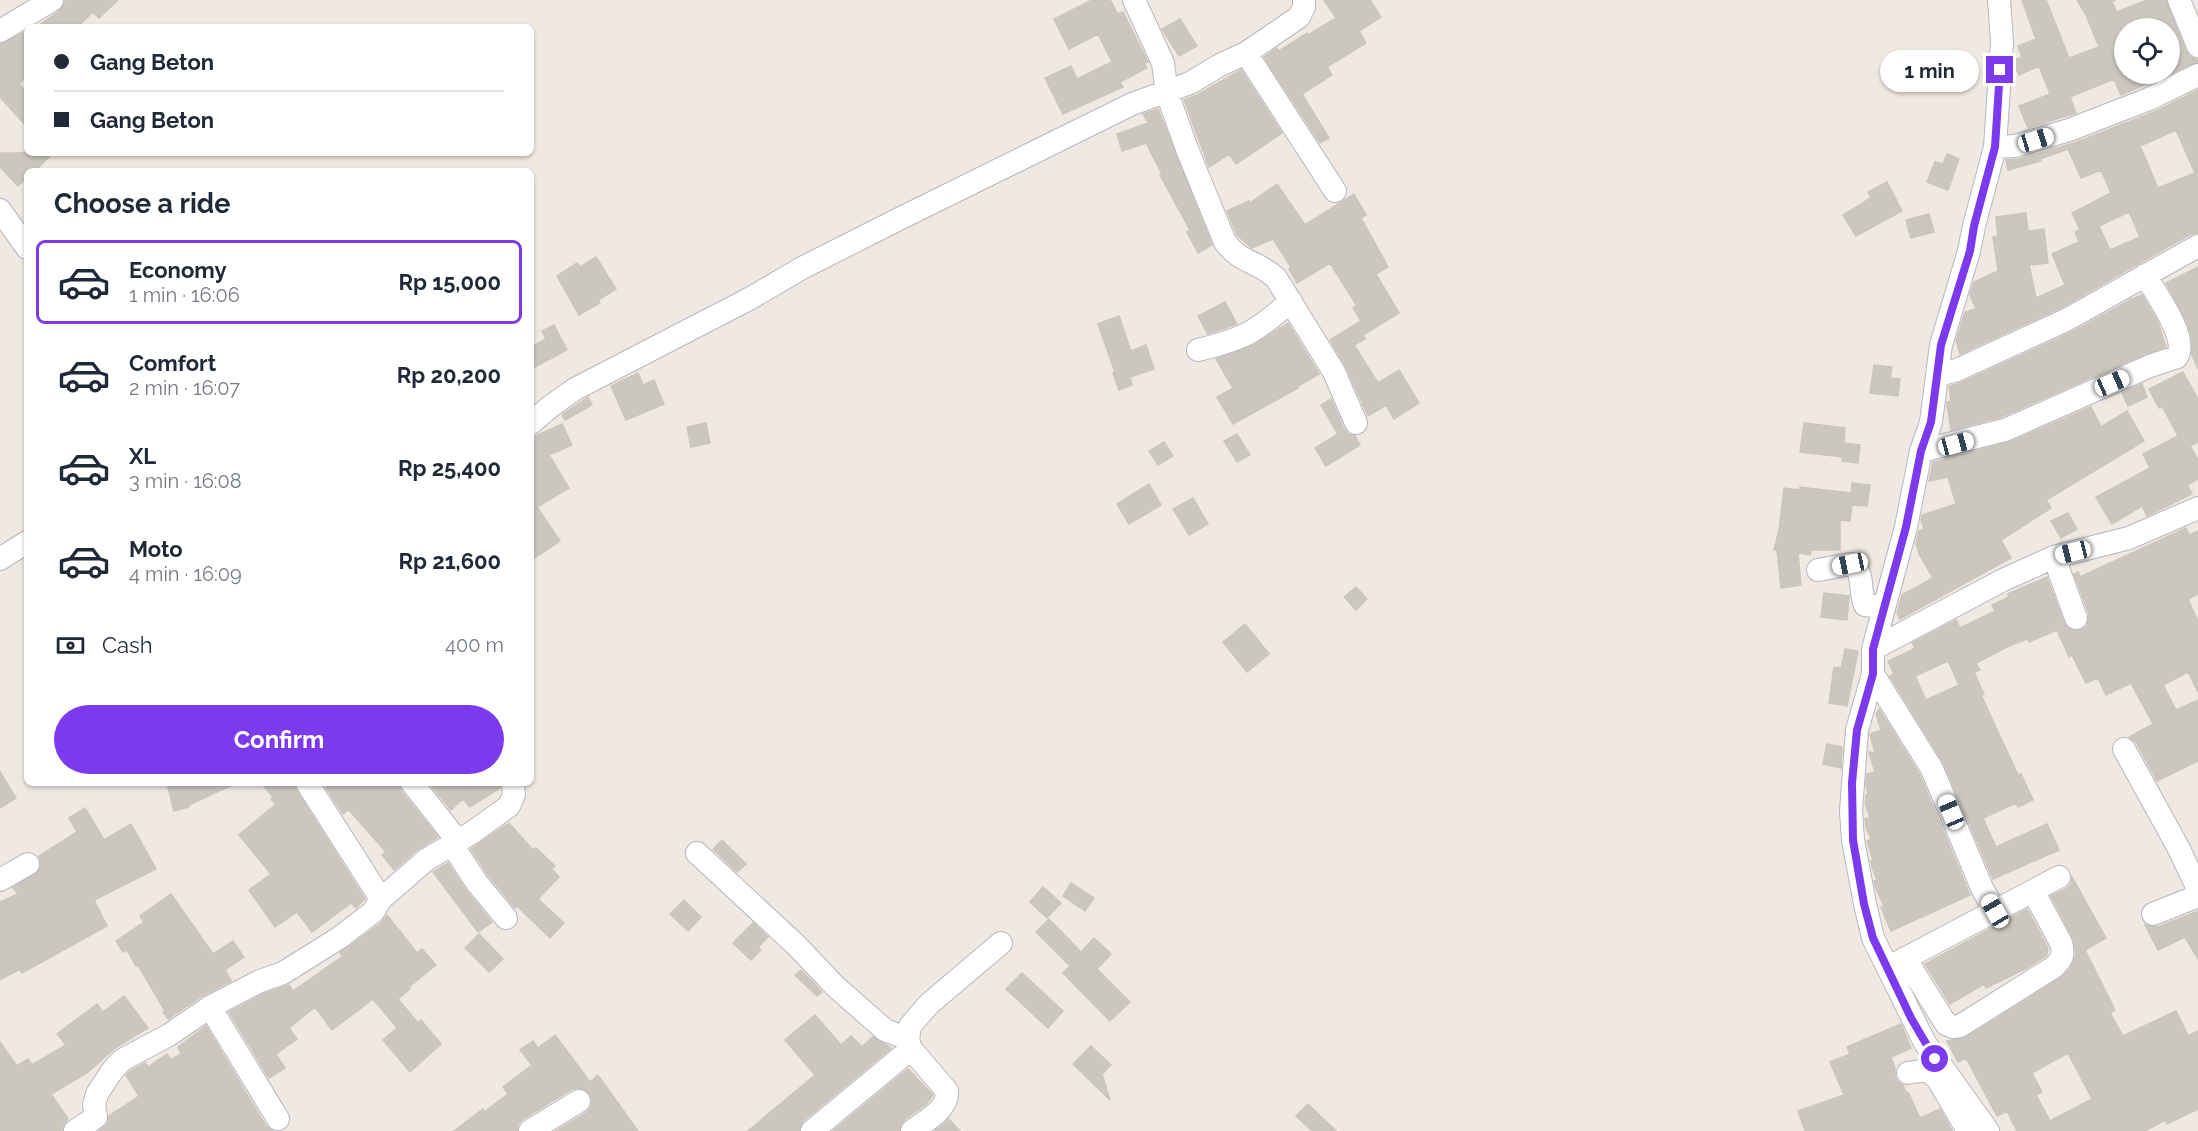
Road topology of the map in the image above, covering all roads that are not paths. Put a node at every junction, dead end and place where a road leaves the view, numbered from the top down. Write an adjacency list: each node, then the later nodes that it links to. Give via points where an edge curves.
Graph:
1 (52, 0): 6 (street)
2 (1134, 0): 10 (street, via 1163,63)
3 (1304, 0): 8 (street, via 1299,17)
4 (1999, 0): 11 (street, via 2002,42)
5 (2179, 0): 7 (street)
6 (0, 32)
7 (2198, 46)
8 (1246, 53): 10 (street); 12 (street)
9 (2198, 75): 11 (street, via 2069,130 2015,146)
10 (1167, 93): 17 (street, via 1225,242 1233,253 1266,268); 20 (street, via 1132,104 802,268 575,389)
11 (1995, 147): 19 (street, via 1970,251 1941,345)
12 (1335, 191)
13 (0, 210): 14 (street)
14 (24, 244)
15 (2198, 246): 16 (street)
16 (2145, 275): 19 (street, via 2068,319); 22 (street, via 2180,341 2177,357 2005,430)
17 (1291, 301): 18 (street, via 1258,329); 21 (street, via 1334,372)
18 (1198, 350)
19 (1938, 375): 22 (street, via 1931,422)
20 (534, 421)
21 (1356, 423)
22 (1921, 451): 28 (street, via 1906,527)
23 (2198, 508): 25 (street, via 2129,538)
24 (24, 544): 26 (street)
25 (2054, 557): 29 (street); 30 (street)
26 (0, 560)
27 (1818, 570): 28 (street, via 1856,565 1862,576 1862,599)
28 (1875, 606): 30 (street)
29 (2076, 618)
30 (1873, 649): 31 (street)
31 (1873, 674): 45 (street, via 1932,769); 49 (street, via 1857,730 1851,811 1853,840 1873,938)
32 (2124, 749): 41 (street)
33 (309, 786): 44 (street)
34 (414, 786): 36 (street)
35 (513, 786): 36 (street, via 509,806)
36 (454, 842): 44 (street, via 426,860); 47 (street, via 477,883)
37 (697, 853): 51 (street, via 836,987 885,1030)
38 (28, 864): 40 (street)
39 (2059, 877): 42 (street)
40 (0, 880)
41 (2198, 889)
42 (2033, 891): 45 (street); 49 (street, via 2061,943 2062,959 1960,1026 1946,1024)
43 (2198, 896): 46 (street)
44 (381, 899): 50 (street, via 373,912 299,964)
45 (1995, 911): 49 (street)
46 (2153, 914)
47 (506, 918)
48 (1001, 943): 51 (street, via 929,1004 910,1026)
49 (1896, 963): 61 (street, via 1911,1018 1935,1059)
50 (210, 1007): 54 (street); 55 (street, via 122,1060 97,1094 94,1105)
51 (909, 1044): 58 (street); 59 (street, via 947,1091 948,1098 945,1105)
52 (1908, 1072): 60 (street, via 1926,1070 1937,1078)
53 (579, 1101): 57 (street)
54 (278, 1119)
55 (100, 1124): 56 (street)
56 (75, 1131)
57 (530, 1131)
58 (812, 1131)
59 (912, 1131)
60 (1968, 1131)
61 (1988, 1131)

